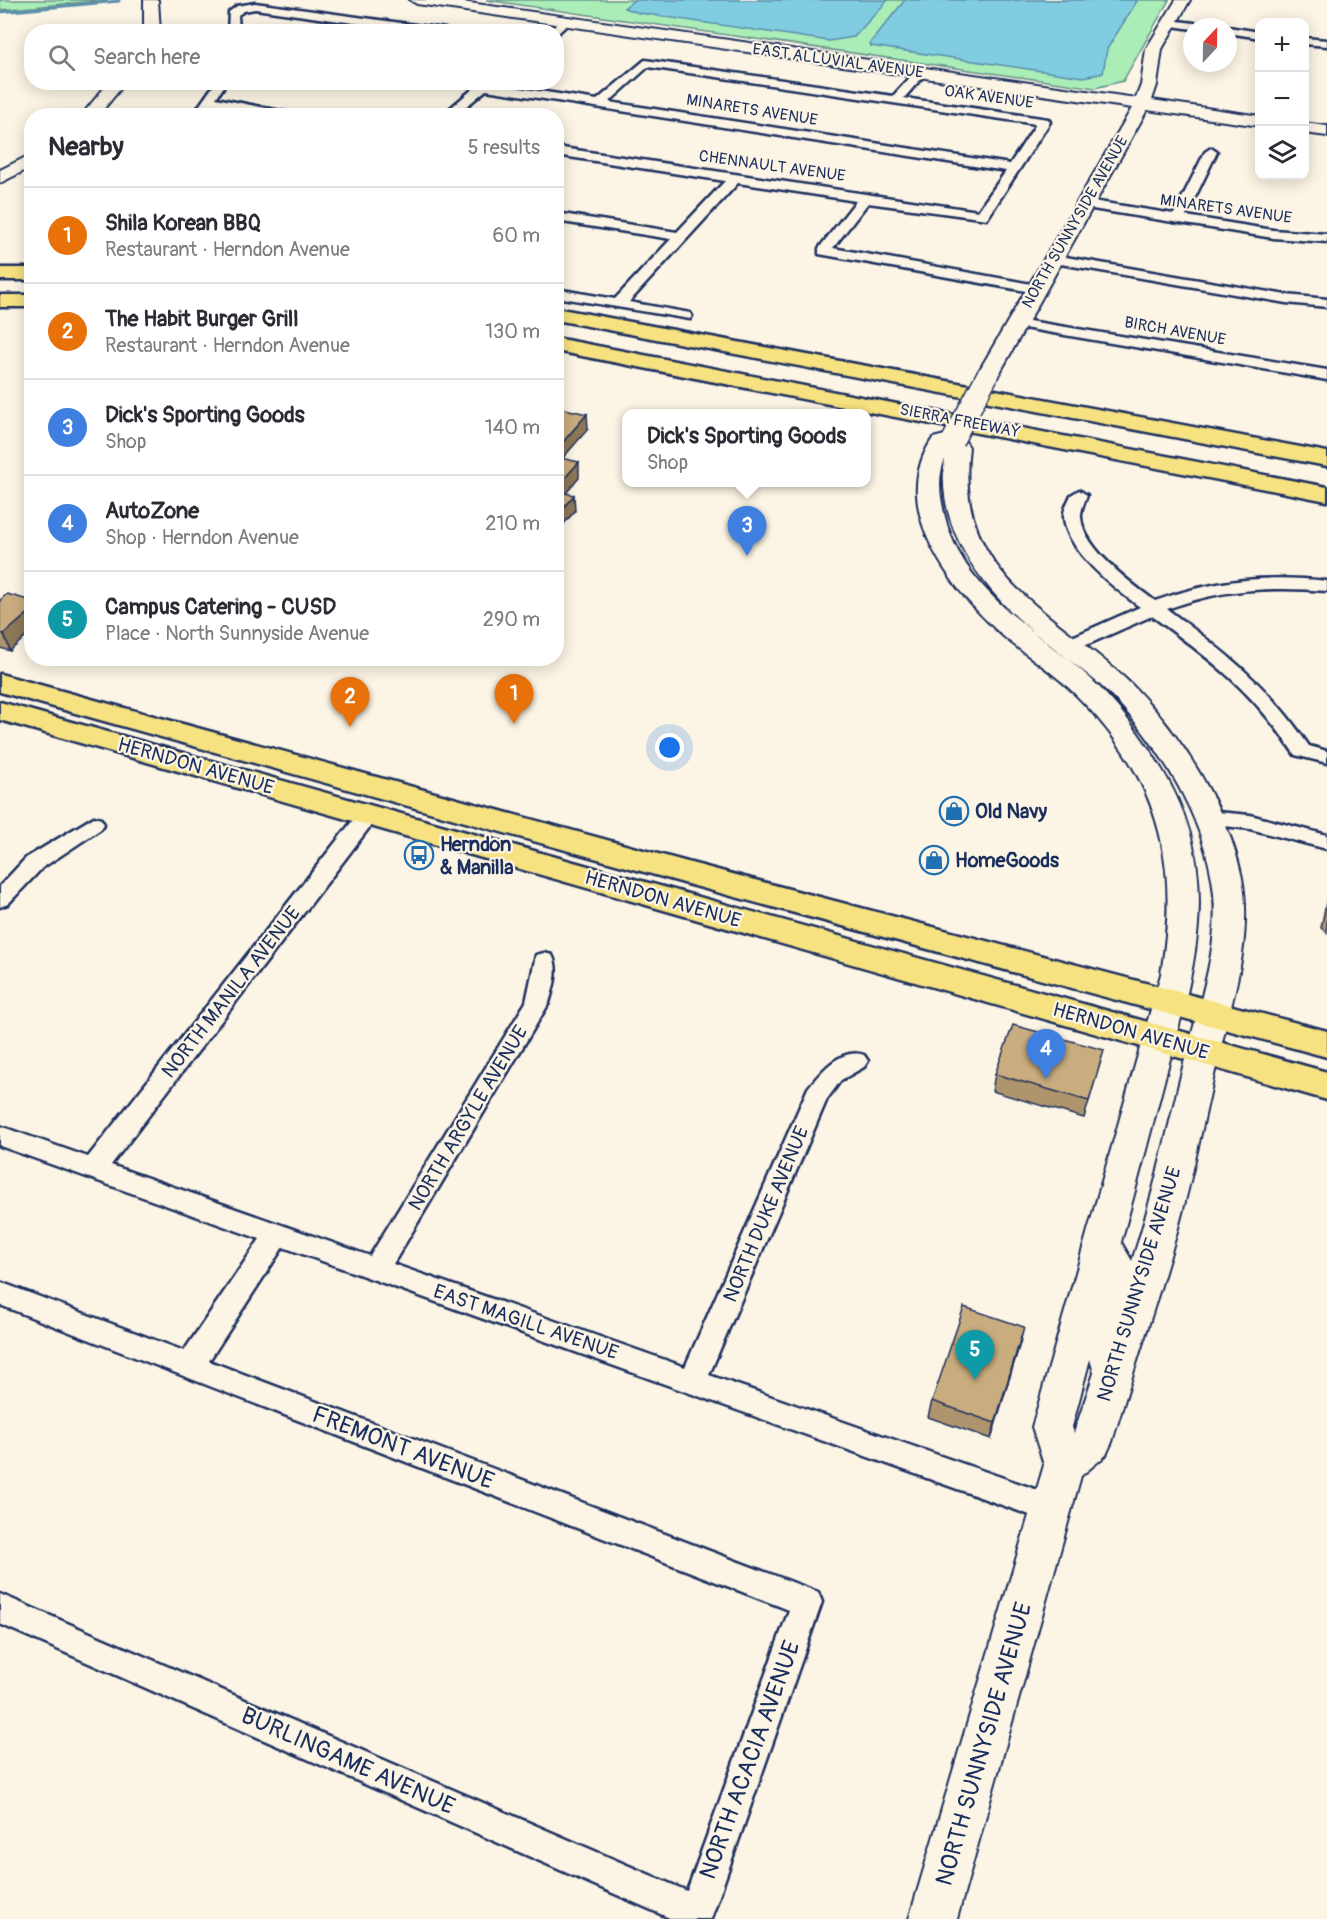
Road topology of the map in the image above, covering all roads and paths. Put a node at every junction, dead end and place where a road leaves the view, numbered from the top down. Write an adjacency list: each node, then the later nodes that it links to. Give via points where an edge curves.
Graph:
1 (151, 0): 5 (main road)
2 (417, 0): 8 (main road, EAST ALLUVIAL AVENUE)
3 (1183, 0): 4 (main road, NORTH SUNNYSIDE AVENUE)
4 (1170, 23): 9 (street); 23 (main road, NORTH SUNNYSIDE AVENUE, via 1154,49)
5 (152, 24)
6 (234, 24): 7 (street, via 233,14 248,7 269,6)
7 (387, 24)
8 (543, 24)
9 (1183, 25)
10 (564, 28): 15 (main road, EAST ALLUVIAL AVENUE)
11 (1237, 31): 12 (street)
12 (1255, 34)
13 (1309, 41): 14 (street)
14 (1327, 44)
15 (920, 73): 20 (street); 23 (main road, EAST ALLUVIAL AVENUE)
16 (217, 90): 21 (street)
17 (479, 90): 27 (street)
18 (522, 90): 22 (street, MINARETS AVENUE)
19 (120, 99): 24 (main road)
20 (896, 100): 22 (street, OAK AVENUE, via 645,63); 34 (street, OAK AVENUE, via 1044,122)
21 (211, 101): 25 (street); 26 (street)
22 (600, 103): 34 (street, MINARETS AVENUE)
23 (1142, 104): 28 (main road, EAST ALLUVIAL AVENUE); 40 (main road, NORTH SUNNYSIDE AVENUE)
24 (104, 108)
25 (205, 108)
26 (253, 108)
27 (457, 108)
28 (1255, 120)
29 (1309, 129): 30 (main road)
30 (1327, 131)
31 (564, 152): 37 (street, CHENNAULT AVENUE)
32 (1211, 152): 42 (street)
33 (24, 163): 36 (main road)
34 (1014, 168): 39 (street, CHENNAULT AVENUE, via 982,216)
35 (24, 177): 38 (main road)
36 (0, 178)
37 (733, 180): 39 (street, CHENNAULT AVENUE); 43 (street)
38 (0, 191)
39 (865, 198): 48 (street, via 824,251)
40 (1086, 204): 42 (street, MINARETS AVENUE); 45 (main road, NORTH SUNNYSIDE AVENUE)
41 (564, 218): 43 (street)
42 (1178, 219): 44 (street, MINARETS AVENUE)
43 (681, 237): 53 (street)
44 (1327, 238)
45 (1054, 259): 48 (main road, NORTH SUNNYSIDE AVENUE); 52 (street)
46 (0, 274): 47 (main road)
47 (24, 274)
48 (1037, 289): 56 (main road, NORTH SUNNYSIDE AVENUE)
49 (564, 294): 53 (street)
50 (0, 301): 51 (main road)
51 (24, 301)
52 (1327, 303)
53 (620, 304): 55 (street)
54 (564, 316): 60 (main road, SIERRA FREEWAY)
55 (686, 316)
56 (1017, 323): 58 (street, BIRCH AVENUE); 59 (main road, NORTH SUNNYSIDE AVENUE, bridge)
57 (564, 346): 62 (main road, SIERRA FREEWAY)
58 (1327, 375)
59 (953, 440): 61 (main road, NORTH SUNNYSIDE AVENUE, via 941,443); 65 (main road, NORTH SUNNYSIDE AVENUE, via 958,447 954,475 956,505 964,530)
60 (1327, 459)
61 (929, 471): 64 (main road, NORTH SUNNYSIDE AVENUE, via 930,500); 65 (main road, via 940,479 944,506 957,542)
62 (1327, 494)
63 (1079, 495): 67 (street, via 1072,519 1077,535 1096,560)
64 (941, 539): 68 (main road, via 1026,629 1048,644); 69 (main road, NORTH SUNNYSIDE AVENUE, via 964,577 997,616)
65 (989, 574): 68 (main road, NORTH SUNNYSIDE AVENUE, via 1024,610)
66 (1327, 586): 67 (street, via 1258,583 1219,587)
67 (1155, 609): 68 (street); 73 (street, via 1210,648 1267,701 1302,751)
68 (1068, 645): 76 (main road, NORTH SUNNYSIDE AVENUE, via 1124,693 1149,723 1188,782)
69 (1078, 682): 76 (main road, via 1129,720 1184,805); 82 (main road, NORTH SUNNYSIDE AVENUE, via 1129,739 1159,789 1175,830 1185,872 1187,913)
70 (0, 683): 74 (main road, HERNDON AVENUE)
71 (0, 711): 72 (main road, HERNDON AVENUE)
72 (90, 736): 74 (main road, via 168,744 356,797 376,799); 75 (main road, HERNDON AVENUE)
73 (1327, 757)
74 (398, 792): 79 (main road, HERNDON AVENUE)
75 (368, 815): 79 (main road, via 382,806 393,806 599,864); 84 (main road, HERNDON AVENUE); 90 (street, NORTH MANILA AVENUE)
76 (1206, 818): 78 (street, via 1250,822); 83 (main road, NORTH SUNNYSIDE AVENUE, via 1223,861 1230,908 1227,952)
77 (94, 824): 80 (street, via 34,863)
78 (1327, 842)
79 (691, 874): 82 (main road, HERNDON AVENUE)
80 (0, 899)
81 (543, 961): 93 (street, NORTH ARGYLE AVENUE, via 537,1003)
82 (1168, 1001): 83 (main road, HERNDON AVENUE); 84 (main road, NORTH SUNNYSIDE AVENUE)
83 (1212, 1013): 85 (main road, HERNDON AVENUE); 86 (main road, NORTH SUNNYSIDE AVENUE)
84 (1158, 1038): 86 (main road, HERNDON AVENUE); 92 (main road, NORTH SUNNYSIDE AVENUE)
85 (1327, 1044)
86 (1203, 1051): 88 (main road, HERNDON AVENUE); 96 (main road, NORTH SUNNYSIDE AVENUE, via 1160,1229)
87 (856, 1061): 97 (street, NORTH DUKE AVENUE, via 833,1074 817,1095)
88 (1327, 1086)
89 (0, 1136): 90 (street, EAST MAGILL AVENUE)
90 (93, 1169): 91 (street, EAST MAGILL AVENUE)
91 (276, 1236): 93 (street, EAST MAGILL AVENUE); 95 (street)
92 (1101, 1248): 96 (main road, via 1111,1254 1119,1274 1104,1323); 98 (main road, NORTH SUNNYSIDE AVENUE, via 1052,1427)
93 (376, 1270): 97 (street, EAST MAGILL AVENUE)
94 (0, 1293): 95 (street, FREMONT AVENUE)
95 (190, 1366): 100 (street, FREMONT AVENUE)
96 (1111, 1376): 98 (main road, NORTH SUNNYSIDE AVENUE, via 1092,1442)
97 (693, 1381): 99 (street, EAST MAGILL AVENUE)
98 (1064, 1465): 99 (main road, NORTH SUNNYSIDE AVENUE)
99 (1052, 1509): 103 (main road, NORTH SUNNYSIDE AVENUE)
100 (807, 1602): 102 (street, NORTH ACACIA AVENUE)
101 (0, 1609): 102 (street, BURLINGAME AVENUE)
102 (695, 1916)
103 (933, 1919)

